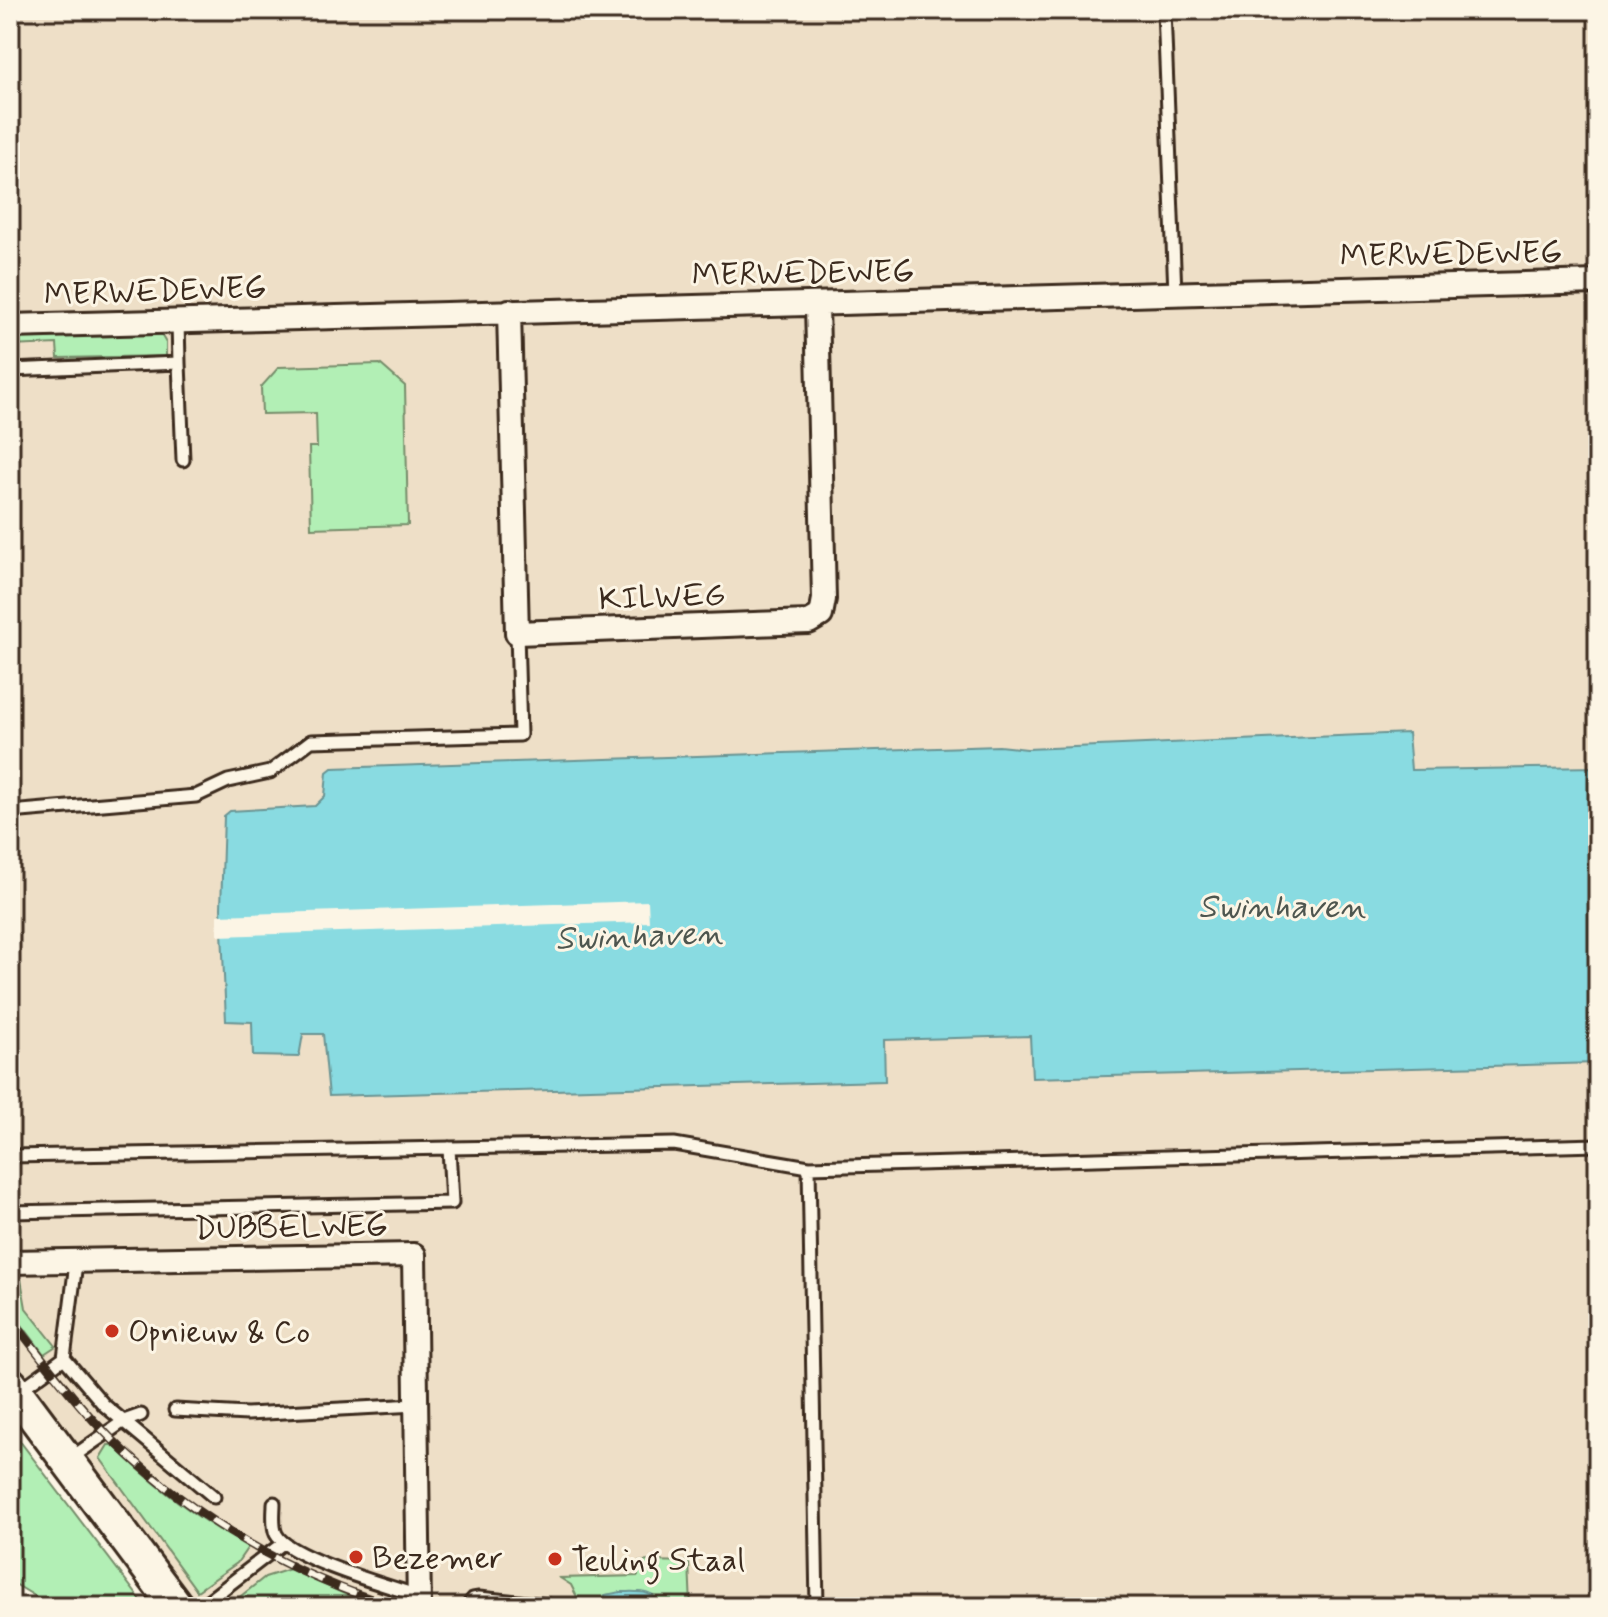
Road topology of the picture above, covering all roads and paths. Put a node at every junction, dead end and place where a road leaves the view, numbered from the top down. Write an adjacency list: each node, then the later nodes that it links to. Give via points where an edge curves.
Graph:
1 (1164, 10): 3 (lane)
2 (1598, 282): 3 (street, MERWEDEWEG)
3 (1175, 293): 4 (street, MERWEDEWEG)
4 (817, 305): 5 (street, MERWEDEWEG); 11 (street, KILWEG, via 821,615 809,622)
5 (509, 311): 6 (street, MERWEDEWEG); 11 (street)
6 (178, 322): 7 (street, MERWEDEWEG); 8 (lane)
7 (10, 326)
8 (179, 363): 9 (lane); 10 (lane)
9 (10, 370)
10 (183, 460)
11 (517, 633): 12 (lane, via 520,735 311,741 270,772 228,781 196,796)
12 (10, 812)
13 (1598, 1145): 16 (lane)
14 (449, 1148): 15 (lane); 16 (lane, via 674,1144); 17 (lane, via 452,1203)
15 (10, 1156)
16 (809, 1167): 35 (lane)
17 (10, 1212)
18 (10, 1262): 19 (street, DUBBELWEG)
19 (76, 1263): 20 (lane); 22 (street, DUBBELWEG, via 414,1255)
20 (64, 1358): 21 (lane); 25 (lane)
21 (13, 1388): 26 (main road)
22 (416, 1405): 23 (lane, via 247,1414); 30 (street, DUBBELWEG)
23 (175, 1410)
24 (141, 1415): 25 (lane)
25 (124, 1421): 26 (lane); 27 (lane)
26 (67, 1460): 32 (main road)
27 (214, 1497)
28 (274, 1503): 29 (lane, via 274,1532)
29 (283, 1543): 30 (lane); 33 (lane)
30 (419, 1602)
31 (548, 1605): 34 (lane, via 479,1598)
32 (177, 1607)
33 (200, 1607)
34 (467, 1607)
35 (817, 1607)

